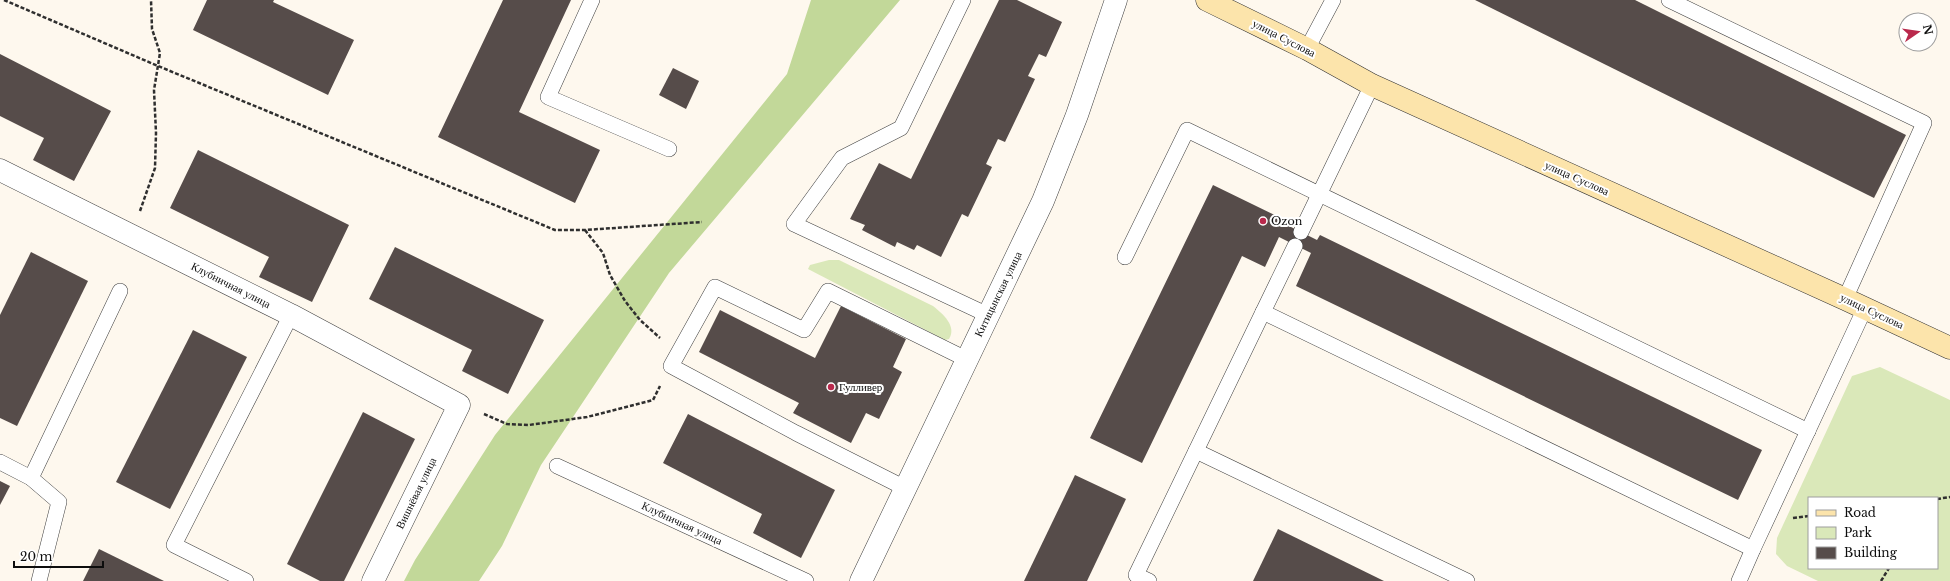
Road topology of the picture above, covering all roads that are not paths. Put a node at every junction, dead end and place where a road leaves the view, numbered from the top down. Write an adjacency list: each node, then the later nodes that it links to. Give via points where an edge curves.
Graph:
1 (592, 0): 9 (lane, via 548,97)
2 (963, 0): 18 (lane, via 901,128 842,158 794,224)
3 (1116, 0): 18 (street, Китицынская улица, via 1077,115 1043,201)
4 (1207, 0): 7 (street, улица Суслова)
5 (1333, 0): 7 (lane)
6 (1669, 0): 14 (lane, via 1924,123)
7 (1307, 49): 8 (street, улица Суслова)
8 (1372, 85): 11 (lane); 14 (street, улица Суслова)
9 (668, 150)
10 (0, 170): 17 (street, Клубничная улица)
11 (1320, 194): 12 (lane, via 1187,130); 16 (lane); 22 (lane)
12 (1126, 257)
13 (120, 291): 26 (lane)
14 (1846, 299): 15 (street, улица Суслова)
15 (1865, 308): 19 (street, улица Суслова); 22 (lane)
16 (1264, 312): 23 (lane); 28 (lane)
17 (290, 315): 21 (street, Клубничная улица); 32 (lane, via 174,545)
18 (988, 315): 20 (street, Китицынская улица)
19 (1950, 348)
20 (966, 359): 27 (street, Китицынская улица); 27 (lane, via 828,291 804,330 715,287 671,366)
21 (460, 404): 33 (street, Вишнёвая улица)
22 (1808, 431): 28 (lane)
23 (1196, 451): 30 (lane); 35 (lane)
24 (0, 462): 26 (lane)
25 (558, 466): 29 (lane, Клубничная улица)
26 (30, 478): 31 (lane, via 58,502)
27 (905, 488): 34 (street, Китицынская улица)
28 (1754, 549): 36 (lane)
29 (797, 579)
30 (1140, 579)
31 (39, 581)
32 (246, 581)
33 (373, 581)
34 (861, 581)
35 (1467, 581)
36 (1739, 581)

